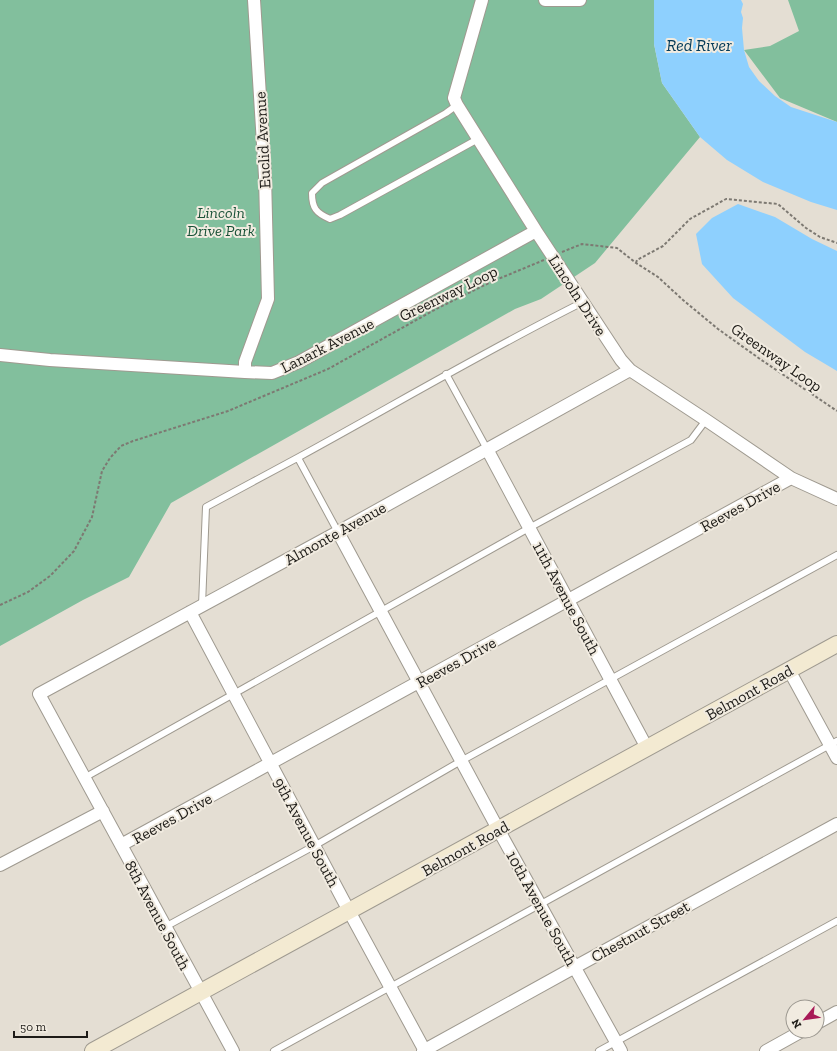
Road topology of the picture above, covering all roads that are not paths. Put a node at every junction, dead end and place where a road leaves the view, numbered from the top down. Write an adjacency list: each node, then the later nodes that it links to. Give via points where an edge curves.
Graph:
1 (254, 0): 11 (street, Euclid Avenue, via 265,176 268,300 246,362)
2 (482, 0): 5 (street, via 454,98)
3 (546, 0): 4 (street)
4 (580, 0)
5 (457, 105): 6 (street, Lincoln Drive); 6 (lane, via 322,183 312,193 312,203 320,214 330,219)
6 (478, 139): 7 (street, Lincoln Drive)
7 (536, 231): 8 (street, Lincoln Drive); 11 (street, Lanark Avenue, via 298,362 272,372)
8 (583, 302): 10 (street, Lincoln Drive); 12 (lane)
9 (0, 355): 11 (street, Lanark Avenue)
10 (630, 370): 13 (street, Lincoln Drive); 14 (street, Almonte Avenue)
11 (245, 372)
12 (446, 374): 14 (lane); 15 (lane)
13 (706, 420): 16 (street, Lincoln Drive); 18 (lane, via 691,440)
14 (487, 449): 18 (street, 11th Avenue South); 19 (street, Almonte Avenue)
15 (298, 458): 19 (lane); 22 (lane, via 206,506)
16 (791, 478): 17 (street, Lincoln Drive); 21 (street, Reeves Drive)
17 (837, 499)
18 (529, 528): 21 (street, 11th Avenue South); 24 (lane)
19 (338, 532): 22 (street, Almonte Avenue); 24 (street, 10th Avenue South)
20 (837, 555): 27 (lane)
21 (568, 600): 27 (street, 11th Avenue South); 28 (street, Reeves Drive)
22 (202, 606): 23 (street, Almonte Avenue)
23 (190, 612): 29 (street, Almonte Avenue); 30 (street, 9th Avenue South)
24 (381, 612): 28 (street, 10th Avenue South); 30 (lane)
25 (837, 644): 26 (street, Belmont Road)
26 (789, 670): 31 (street); 32 (street, Belmont Road)
27 (610, 680): 32 (street, 11th Avenue South); 34 (lane)
28 (418, 682): 34 (street, 10th Avenue South); 35 (street, Reeves Drive)
29 (39, 694): 36 (street, 8th Avenue South)
30 (233, 695): 35 (street, 9th Avenue South); 36 (lane)
31 (834, 743): 33 (street); 43 (lane)
32 (647, 748): 39 (street, Belmont Road)
33 (837, 758)
34 (461, 761): 39 (street, 10th Avenue South); 41 (lane)
35 (270, 764): 40 (street, Reeves Drive); 41 (street, 9th Avenue South)
36 (84, 778): 37 (street, 8th Avenue South)
37 (103, 811): 40 (street, 8th Avenue South); 42 (street)
38 (837, 824): 47 (street, Chestnut Street)
39 (498, 829): 43 (street, 10th Avenue South); 44 (street, Belmont Road)
40 (120, 845): 46 (street, 8th Avenue South)
41 (314, 846): 44 (street, 9th Avenue South); 46 (lane)
42 (0, 865)
43 (540, 905): 47 (street, 10th Avenue South); 48 (lane)
44 (349, 912): 48 (street, 9th Avenue South); 49 (street, Belmont Road)
45 (837, 920): 53 (lane)
46 (165, 927): 49 (street, 8th Avenue South)
47 (574, 967): 53 (street, 10th Avenue South); 57 (street, Chestnut Street)
48 (390, 987): 56 (lane); 57 (street, 9th Avenue South)
49 (200, 992): 54 (street, Belmont Road); 55 (street, 8th Avenue South)
50 (837, 1012): 51 (street)
51 (825, 1019)
52 (788, 1039): 59 (street)
53 (619, 1046): 58 (lane)
54 (93, 1051)
55 (233, 1051)
56 (274, 1051)
57 (424, 1051)
58 (599, 1051)
59 (766, 1051)

